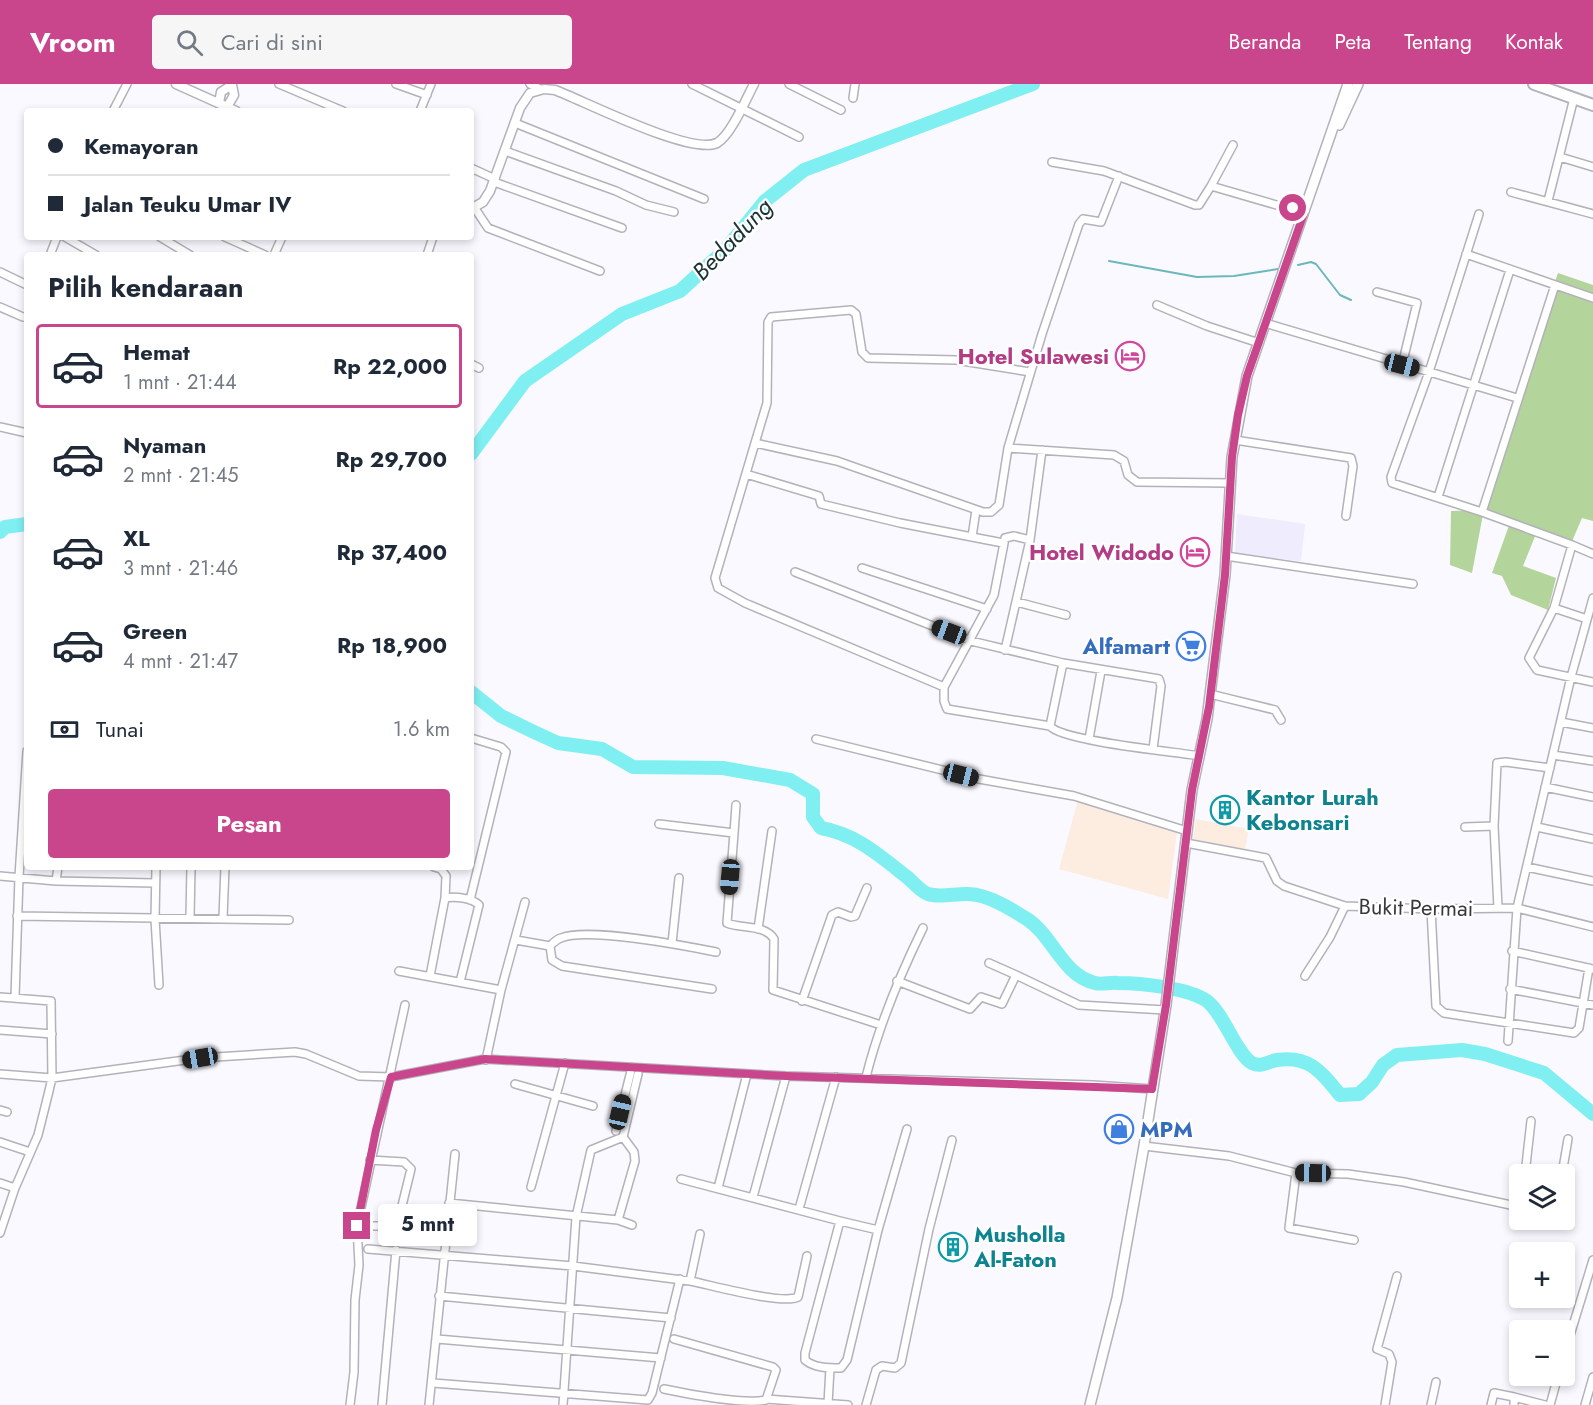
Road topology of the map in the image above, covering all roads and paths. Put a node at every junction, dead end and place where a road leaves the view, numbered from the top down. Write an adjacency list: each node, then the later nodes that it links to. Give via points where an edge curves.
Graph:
1 (127, 84): 20 (street)
2 (176, 84): 19 (street)
3 (232, 84): 19 (street, via 234,95); 19 (street, via 221,92)
4 (279, 84): 21 (street)
5 (396, 84): 15 (street)
6 (430, 84): 15 (street)
7 (530, 84): 14 (street)
8 (692, 84): 23 (street)
9 (754, 84): 23 (street)
10 (789, 84): 24 (street)
11 (855, 84): 16 (street)
12 (1534, 84): 17 (highway)
13 (1351, 88): 42 (main road)
14 (540, 89): 23 (street, via 555,90 636,125 699,145 717,143); 25 (street, via 525,99)
15 (427, 95): 22 (street)
16 (853, 98)
17 (1574, 98): 18 (highway); 29 (street)
18 (1593, 105)
19 (227, 107)
20 (115, 108)
21 (336, 108)
22 (421, 108)
23 (741, 108): 26 (street)
24 (842, 110)
25 (515, 123): 28 (street); 37 (street)
26 (799, 136)
27 (1233, 145): 35 (street)
28 (505, 151): 34 (street); 41 (street)
29 (1560, 157): 31 (street); 38 (street)
30 (1052, 162): 33 (street)
31 (1593, 167)
32 (474, 170): 34 (street)
33 (1119, 176): 35 (street, via 1197,206); 68 (street, via 1101,222 1083,219 1079,224)
34 (495, 181): 39 (street, via 487,198); 45 (street)
35 (1211, 186): 42 (street)
36 (1511, 192): 38 (street)
37 (704, 199)
38 (1548, 201): 44 (street)
39 (474, 207)
40 (474, 209): 54 (street, via 488,228)
41 (674, 212)
42 (1304, 213): 63 (main road)
43 (1479, 214): 52 (street)
44 (1593, 214)
45 (622, 228)
46 (70, 240): 49 (street)
47 (165, 240): 50 (street)
48 (232, 240): 51 (street)
49 (91, 252)
50 (185, 252)
51 (258, 252)
52 (1466, 255): 53 (street); 69 (street)
53 (1510, 270): 57 (street); 70 (street)
54 (600, 271)
55 (0, 272): 56 (street)
56 (24, 284)
57 (1555, 285): 59 (street); 71 (street)
58 (1377, 292): 65 (street, via 1417,303)
59 (1593, 298)
60 (1157, 305): 64 (street)
61 (0, 307): 62 (street)
62 (22, 317)
63 (1265, 323): 64 (main road); 65 (street)
64 (1259, 343): 74 (main road, via 1247,376)
65 (1402, 365): 69 (street)
66 (474, 366): 67 (street)
67 (479, 368)
68 (1030, 372): 75 (street, via 956,360 868,358 862,352 856,314 851,310 771,317 767,403); 76 (street)
69 (1429, 372): 70 (street); 80 (street, via 1391,480)
70 (1472, 384): 71 (street); 80 (street)
71 (1517, 398): 82 (street)
72 (0, 427): 73 (street)
73 (24, 432)
74 (1234, 440): 79 (main road); 83 (street, via 1351,459)
75 (755, 443): 78 (street); 81 (street, via 837,461)
76 (1008, 448): 77 (street); 81 (street, via 999,505 991,512)
77 (1042, 450): 79 (street, via 1114,455 1124,461 1128,475 1137,482); 85 (street)
78 (746, 474): 84 (street, via 819,496 821,504); 105 (street, via 715,578 718,588)
79 (1230, 483): 89 (main road)
80 (1438, 496): 82 (street)
81 (976, 510): 84 (street)
82 (1482, 512): 87 (street)
83 (1346, 516)
84 (972, 537): 86 (street)
85 (1030, 540): 86 (street, via 1009,537); 94 (street)
86 (1003, 543): 96 (street, via 998,581)
87 (1572, 545): 88 (street); 95 (street)
88 (1593, 554)
89 (1226, 556): 92 (street); 106 (main road)
90 (862, 568): 96 (street)
91 (795, 572): 99 (street)
92 (1413, 584)
93 (1593, 598): 98 (street)
94 (1017, 602): 97 (street); 100 (street)
95 (1554, 608): 98 (street); 103 (street, via 1529,658 1537,670)
96 (987, 609): 99 (street)
97 (1066, 615)
98 (1587, 619): 103 (street)
99 (971, 641): 100 (street); 105 (street)
100 (1005, 651): 101 (street)
101 (1063, 663): 102 (street); 109 (street)
102 (1101, 671): 113 (street); 114 (street, via 1159,679)
103 (1571, 677): 104 (street); 108 (street)
104 (1593, 682)
105 (944, 687): 109 (street, via 947,709)
106 (1210, 694): 107 (street, via 1275,710); 116 (main road)
107 (1281, 720)
108 (1561, 722): 110 (street); 115 (street)
109 (1050, 726): 113 (street, via 1056,732)
110 (1593, 728)
111 (474, 739): 146 (street, via 506,752)
112 (816, 739): 128 (street, via 979,779 1074,796)
113 (1089, 740): 114 (street)
114 (1153, 749): 116 (street)
115 (1553, 755): 117 (street); 118 (street)
116 (1200, 756): 128 (main road)
117 (1593, 761)
118 (1550, 768): 119 (street); 124 (street, via 1497,763)
119 (1545, 787): 120 (street); 125 (street)
120 (1593, 797)
121 (736, 805): 129 (street)
122 (24, 822): 139 (street)
123 (659, 824): 129 (street)
124 (1494, 826): 126 (street); 149 (street)
125 (1537, 826): 130 (street); 132 (street)
126 (1465, 827)
127 (771, 831): 159 (street)
128 (1187, 831): 131 (main road)
129 (734, 832): 159 (street, via 727,923)
130 (1593, 839)
131 (1185, 843): 148 (street, Bukit Permai, via 1266,858 1277,881 1284,886); 183 (main road)
132 (1527, 867): 142 (street); 150 (street)
133 (58, 870): 141 (street)
134 (156, 870): 143 (street)
135 (191, 870): 153 (street)
136 (225, 870): 154 (street)
137 (442, 870): 145 (street, via 446,876)
138 (0, 876): 139 (street)
139 (18, 877): 141 (street); 152 (street)
140 (679, 878): 161 (street)
141 (56, 881): 143 (street)
142 (1593, 881)
143 (155, 883): 155 (street)
144 (867, 888): 179 (street, via 855,916 838,912 832,915)
145 (445, 898): 146 (street); 169 (street)
146 (470, 900): 172 (street, via 479,905)
147 (525, 902): 160 (street)
148 (1346, 906): 151 (street, Bukit Permai); 170 (street)
149 (1498, 908): 150 (street, Bukit Permai); 151 (street, Bukit Permai)
150 (1517, 908): 157 (street, Bukit Permai); 163 (street)
151 (1431, 909): 184 (street, via 1438,1010)
152 (17, 916): 155 (street); 178 (street)
153 (190, 917): 154 (street); 155 (street)
154 (223, 918): 156 (street)
155 (155, 919): 173 (street)
156 (289, 920)
157 (1593, 927)
158 (923, 928): 171 (street)
159 (758, 929): 179 (street, via 769,932 774,939 773,990)
160 (516, 940): 162 (street); 176 (street)
161 (672, 943): 162 (street, via 575,935); 164 (street)
162 (550, 946): 174 (street, via 552,960 562,966)
163 (1512, 951): 166 (street); 175 (street)
164 (716, 952)
165 (989, 963): 168 (street)
166 (1591, 968): 180 (street)
167 (399, 971): 169 (street)
168 (1016, 975): 171 (street, via 1002,1004 981,997 969,1009); 183 (street, via 1079,1005)
169 (430, 976): 172 (street)
170 (1305, 976)
171 (897, 981): 185 (street)
172 (460, 982): 176 (street)
173 (159, 986)
174 (712, 989)
175 (1510, 989): 180 (street); 184 (street)
176 (501, 990): 189 (street)
177 (0, 997): 178 (street)
178 (15, 997): 187 (street, via 51,1001)
179 (802, 1001): 185 (street)
180 (1582, 1003): 182 (street); 184 (street, via 1574,1033)
181 (405, 1005): 197 (street)
182 (1593, 1005)
183 (1165, 1007): 201 (main road)
184 (1508, 1023): 188 (street)
185 (881, 1025): 199 (street)
186 (0, 1030): 187 (street)
187 (52, 1034): 196 (street)
188 (1508, 1041)
189 (486, 1060): 190 (street); 197 (street)
190 (566, 1063): 191 (street); 202 (street)
191 (632, 1067): 194 (street); 206 (street)
192 (0, 1074): 196 (street)
193 (638, 1074): 207 (street)
194 (747, 1074): 195 (street); 222 (street)
195 (786, 1076): 198 (street); 223 (street)
196 (52, 1077): 197 (street, via 200,1058 295,1052 359,1076); 212 (street)
197 (391, 1077): 214 (street)
198 (836, 1077): 199 (street); 226 (street)
199 (866, 1077): 201 (street)
200 (515, 1084): 202 (street)
201 (1152, 1089): 211 (main road)
202 (557, 1095): 203 (street); 220 (street)
203 (593, 1106)
204 (1531, 1121): 215 (street)
205 (906, 1129): 232 (street)
206 (616, 1131)
207 (623, 1137): 227 (street, via 591,1150); 228 (street, via 634,1152 634,1161)
208 (1568, 1139): 216 (street)
209 (952, 1140): 268 (street, via 901,1363 898,1367 882,1366 876,1370)
210 (0, 1142): 212 (street)
211 (1144, 1146): 217 (street, via 1229,1156); 269 (main road, via 1117,1298)
212 (30, 1152): 221 (street)
213 (455, 1154): 224 (street)
214 (370, 1160): 231 (street); 231 (street, via 404,1162 411,1169 397,1226)
215 (1526, 1164)
216 (1564, 1164)
217 (1296, 1173): 225 (street, via 1348,1174 1404,1182); 235 (street, via 1289,1228)
218 (681, 1179): 222 (street)
219 (0, 1183): 221 (street)
220 (531, 1186)
221 (15, 1188): 233 (street)
222 (718, 1188): 223 (street)
223 (753, 1197): 226 (street)
224 (449, 1203): 227 (street); 238 (street)
225 (1509, 1205)
226 (799, 1209): 229 (street)
227 (576, 1217): 228 (street); 241 (street)
228 (618, 1220): 230 (street)
229 (840, 1221): 232 (street); 253 (street, via 805,1353 810,1364)
230 (632, 1225)
231 (357, 1226): 263 (street, via 359,1265)
232 (878, 1230): 253 (street, via 847,1360 841,1368)
233 (0, 1233)
234 (700, 1234): 244 (street)
235 (1354, 1240)
236 (368, 1249): 237 (street)
237 (396, 1250): 238 (street); 264 (street)
238 (443, 1253): 241 (street); 245 (street)
239 (807, 1256): 244 (street, via 800,1295 794,1299)
240 (1593, 1260): 248 (street)
241 (573, 1266): 243 (street); 246 (street)
242 (1397, 1276): 270 (street, via 1377,1349 1389,1354 1392,1362)
243 (680, 1279): 244 (street); 247 (street)
244 (690, 1281)
245 (439, 1296): 246 (street); 249 (street)
246 (569, 1307): 247 (street); 251 (street)
247 (670, 1318): 252 (street)
248 (1575, 1320)
249 (437, 1339): 251 (street); 256 (street)
250 (674, 1339): 260 (street, via 773,1367 775,1376)
251 (566, 1352): 252 (street); 259 (street)
252 (661, 1358): 259 (street, via 648,1400)
253 (830, 1368): 262 (street)
254 (1593, 1377): 275 (street)
255 (1436, 1382): 271 (street)
256 (432, 1383): 259 (street); 265 (street)
257 (1555, 1386): 274 (street)
258 (664, 1389): 260 (street, via 730,1403 760,1403)
259 (565, 1395): 266 (street)
260 (766, 1399): 262 (street)
261 (1514, 1401): 272 (street, via 1494,1393); 273 (street)
262 (828, 1404): 267 (street)
263 (350, 1405)
264 (382, 1405)
265 (429, 1405)
266 (563, 1405)
267 (848, 1405)
268 (866, 1405)
269 (1090, 1405)
270 (1385, 1405)
271 (1431, 1405)
272 (1491, 1405)
273 (1545, 1405)
274 (1550, 1405)
275 (1584, 1405)

